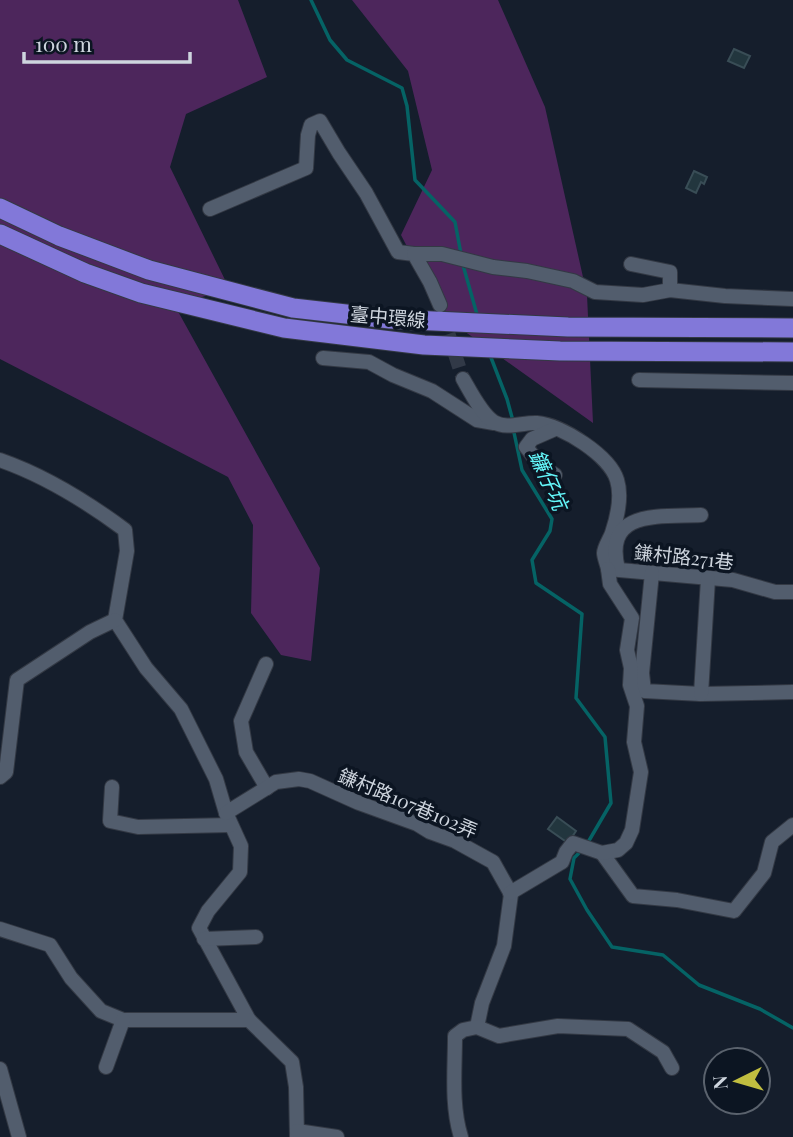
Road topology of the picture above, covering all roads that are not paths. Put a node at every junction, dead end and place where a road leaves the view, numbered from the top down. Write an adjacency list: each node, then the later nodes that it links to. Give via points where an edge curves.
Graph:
1 (0, 208): 9 (highway, 臺中環線, via 149,270 293,308 568,327)
2 (210, 209): 4 (street, via 306,168 307,135 311,125 320,121 398,252)
3 (0, 234): 10 (highway, 臺中環線, via 85,274 141,293 284,328 424,345)
4 (414, 254): 6 (street, via 442,254 538,273 595,292 643,295); 8 (street)
5 (631, 264): 6 (street, via 670,272)
6 (670, 290): 7 (street)
7 (793, 299)
8 (440, 305)
9 (793, 328)
10 (793, 352)
11 (323, 358): 15 (street, 鎌村路271巷, via 369,362 432,391 477,421)
12 (463, 379): 15 (street)
13 (639, 380): 14 (street)
14 (793, 383)
15 (495, 423): 16 (street, 鎌村路271巷, via 537,423)
16 (555, 429): 18 (street, via 532,439 526,447); 20 (street, 鎌村路271巷, via 610,464 618,482 618,504 604,553)
17 (0, 460): 24 (street, via 27,469 89,503 125,530 127,551)
18 (555, 475)
19 (701, 515): 20 (street, via 649,518 627,525 618,534)
20 (613, 569): 21 (street, 鎌村路271巷); 33 (street, via 610,584 632,618 627,650 637,706 634,742 640,772 632,830 618,850)
21 (652, 573): 22 (street, 鎌村路271巷); 27 (street, via 644,691)
22 (708, 579): 23 (street, 鎌村路271巷); 27 (street)
23 (793, 592)
24 (115, 620): 28 (street, via 17,680 6,772); 31 (street, via 146,668 181,709 216,779)
25 (266, 664): 30 (street, via 241,721 246,752)
26 (793, 692): 27 (street)
27 (701, 694)
28 (0, 777)
29 (113, 787): 31 (street, via 110,821 138,827)
30 (267, 788): 31 (street, 鎌村路107巷102弄); 34 (street, 鎌村路107巷102弄, via 276,782 310,781 417,824 493,862)
31 (228, 819): 37 (street, via 241,846 240,872 208,911 199,928)
32 (793, 825): 33 (street, via 772,842 764,873 734,911 633,896)
33 (602, 853): 34 (street, via 573,842 562,862)
34 (510, 894): 40 (street, via 504,946)
35 (0, 929): 38 (street, via 50,945 71,978 102,1011)
36 (256, 937): 37 (street)
37 (204, 939): 39 (street)
38 (123, 1020): 39 (street); 41 (street)
39 (249, 1020): 44 (street, via 292,1062)
40 (477, 1027): 42 (street, via 499,1035 558,1026 628,1029 663,1052); 47 (street, via 455,1036 456,1120)
41 (106, 1067)
42 (672, 1068)
43 (0, 1069): 45 (street)
44 (297, 1134): 46 (street)
45 (19, 1137)
46 (337, 1137)
47 (461, 1137)

